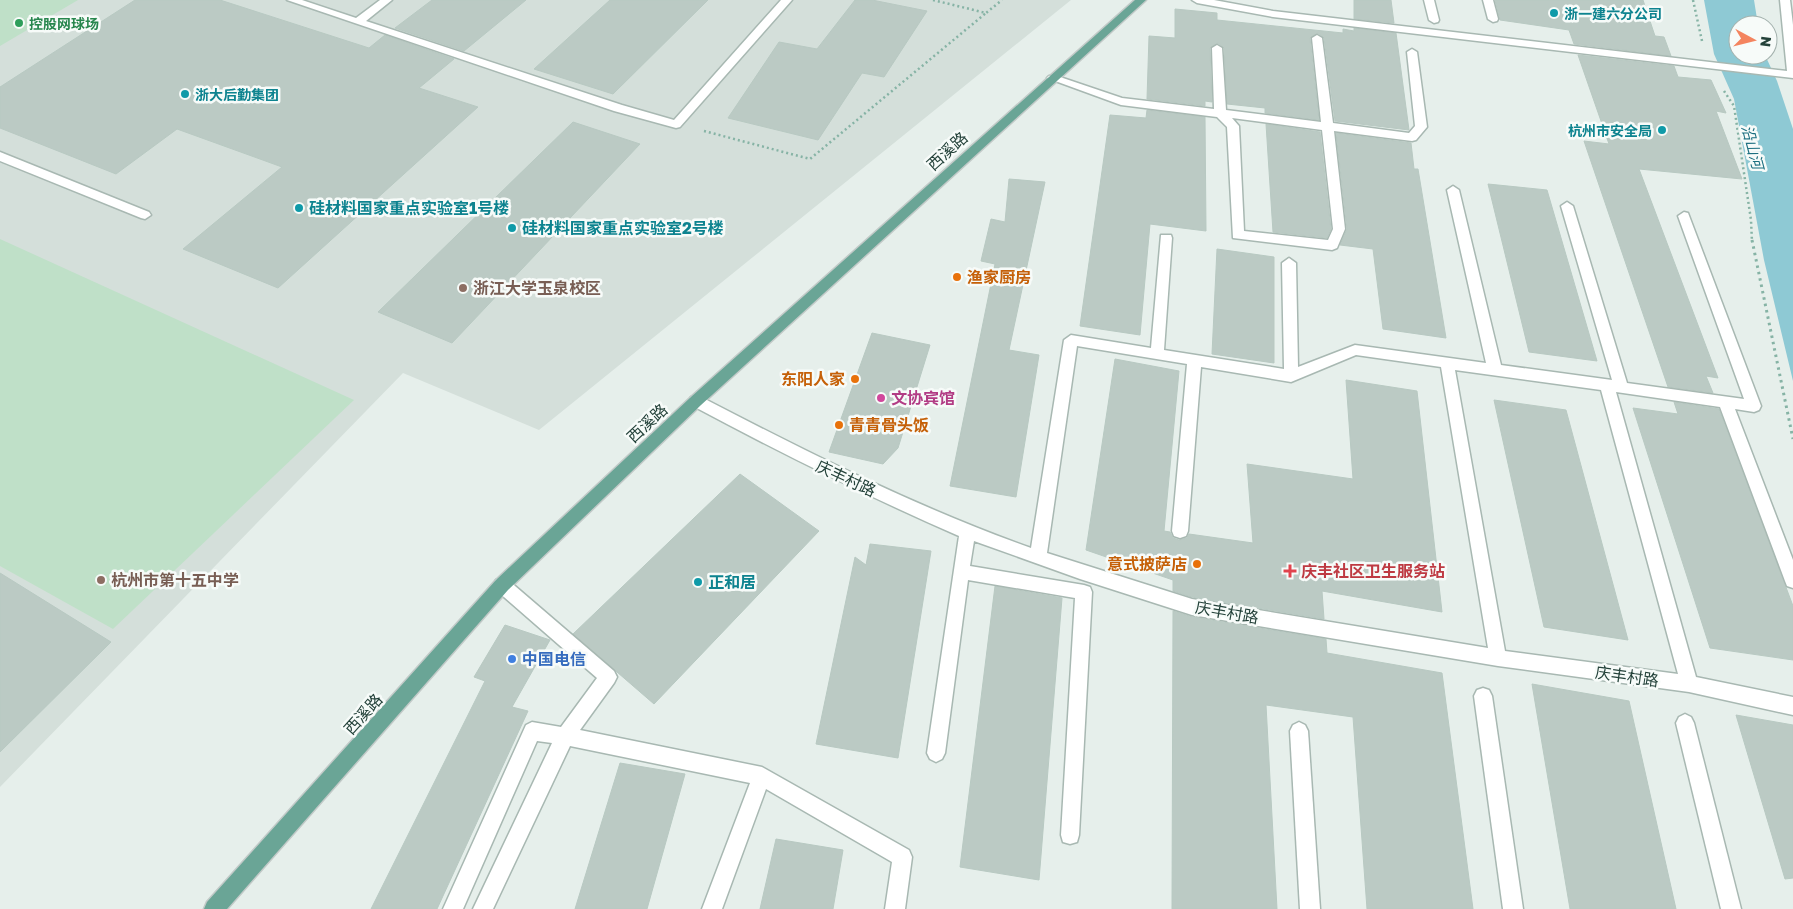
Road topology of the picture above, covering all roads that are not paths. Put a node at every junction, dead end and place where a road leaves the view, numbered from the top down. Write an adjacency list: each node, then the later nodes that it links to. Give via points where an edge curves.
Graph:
1 (292, 0): 11 (street)
2 (387, 0): 11 (street)
3 (787, 0): 11 (street, via 676,124 618,108)
4 (1141, 0): 16 (main road, 西溪路)
5 (1197, 0): 15 (street, via 1273,14)
6 (1429, 0): 10 (street)
7 (1488, 0): 9 (street)
8 (1785, 0): 15 (street)
9 (1493, 19)
10 (1434, 20)
11 (359, 21)
12 (1318, 38): 18 (street)
13 (1217, 48): 17 (street)
14 (1412, 52): 18 (street, via 1421,127 1412,137)
15 (1789, 74)
16 (1053, 78): 17 (street, via 1121,101); 32 (main road, 西溪路)
17 (1220, 113): 18 (street); 18 (street, via 1233,126 1238,235 1332,244 1339,229)
18 (1326, 126)
19 (0, 156): 22 (street)
20 (1454, 190): 29 (street)
21 (1567, 206): 31 (street)
22 (145, 215)
23 (1684, 216): 33 (street, via 1754,406)
24 (1166, 238): 26 (street)
25 (1289, 263): 30 (street)
26 (1157, 354): 27 (street); 36 (street, via 1071,340)
27 (1194, 360): 30 (street); 34 (street)
28 (1447, 364): 29 (street); 30 (street, via 1355,350); 40 (street)
29 (1495, 371): 31 (street)
30 (1291, 376)
31 (1615, 388): 33 (street); 41 (street)
32 (696, 401): 35 (street, 庆丰村路, via 802,457); 39 (main road, 西溪路)
33 (1726, 404): 38 (street)
34 (1180, 531)
35 (968, 532): 36 (street, 庆丰村路); 37 (street)
36 (1038, 557): 40 (street, 庆丰村路, via 1192,606)
37 (962, 572): 47 (street); 49 (street, via 1084,592)
38 (1793, 581)
39 (502, 585): 46 (street, via 608,677); 50 (main road, 西溪路)
40 (1498, 658): 41 (street, 庆丰村路)
41 (1689, 684): 43 (street, 庆丰村路)
42 (1483, 696): 56 (street)
43 (1793, 706)
44 (1686, 723): 57 (street)
45 (1299, 731): 55 (street)
46 (565, 736): 48 (street); 51 (street, via 532,731); 52 (street)
47 (936, 753)
48 (762, 776): 53 (street); 54 (street, via 902,857)
49 (1070, 835)
50 (214, 909)
51 (453, 909)
52 (483, 909)
53 (712, 909)
54 (895, 909)
55 (1310, 909)
56 (1513, 909)
57 (1731, 909)

